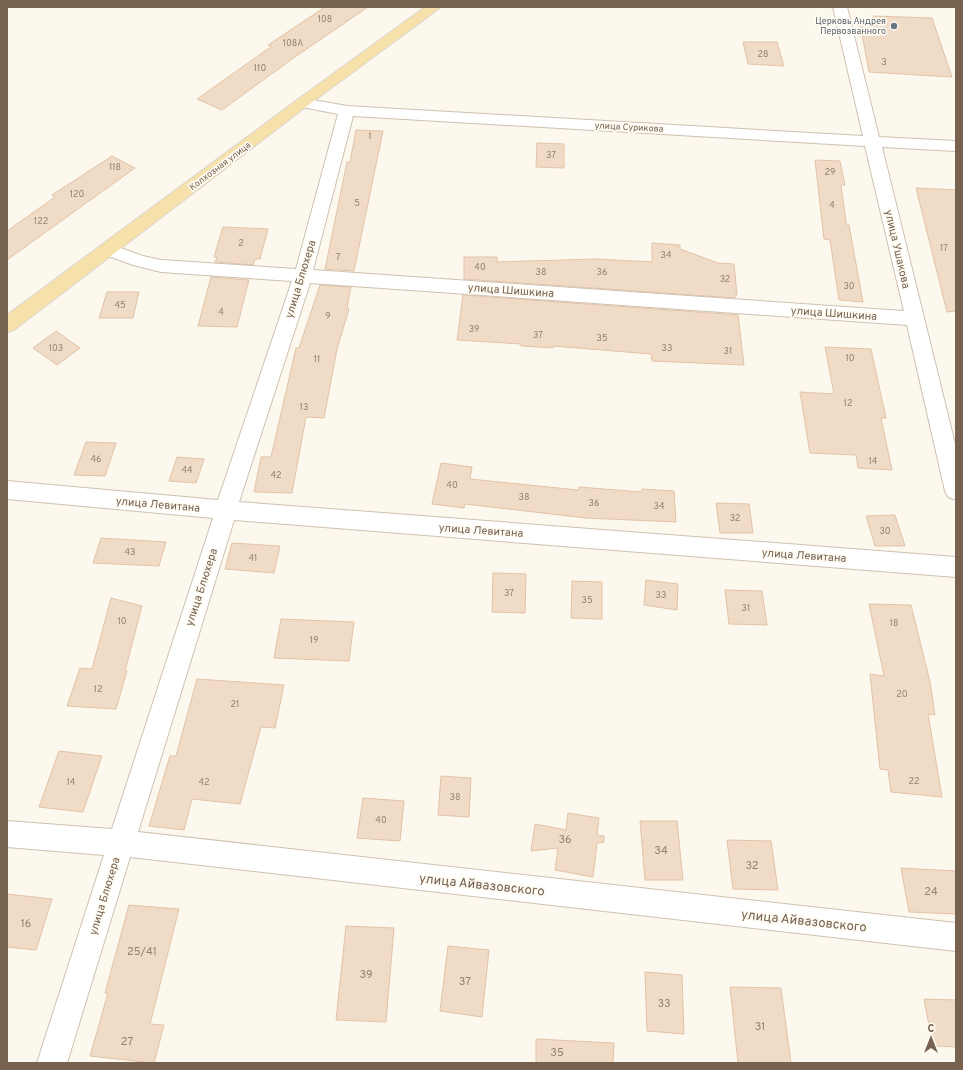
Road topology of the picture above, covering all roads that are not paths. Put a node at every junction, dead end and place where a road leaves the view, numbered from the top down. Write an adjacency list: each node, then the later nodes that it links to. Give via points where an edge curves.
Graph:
1 (434, 7): 3 (main road, Колхозная улица)
2 (840, 7): 5 (street, улица Ушакова)
3 (302, 103): 4 (street, улица Сурикова); 7 (main road, Колхозная улица)
4 (347, 111): 5 (street, улица Сурикова); 8 (street, улица Блюхера)
5 (872, 141): 6 (street, улица Сурикова); 9 (street, улица Ушакова)
6 (956, 146)
7 (109, 250): 8 (street, улица Шишкина, via 160,266); 10 (main road, Колхозная улица)
8 (303, 275): 9 (street, улица Шишкина); 13 (street, улица Блюхера)
9 (915, 319): 12 (street, улица Ушакова)
10 (7, 325)
11 (7, 490): 13 (street, улица Левитана)
12 (956, 491)
13 (226, 510): 14 (street, улица Левитана); 16 (street, улица Блюхера)
14 (956, 567)
15 (7, 834): 16 (street, улица Айвазовского)
16 (120, 843): 17 (street, улица Айвазовского); 18 (street, улица Блюхера)
17 (956, 937)
18 (52, 1063)

